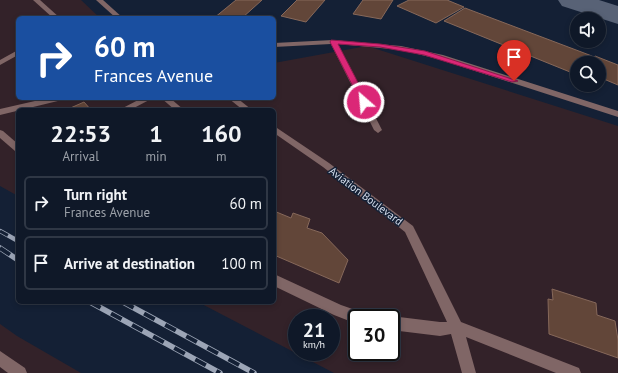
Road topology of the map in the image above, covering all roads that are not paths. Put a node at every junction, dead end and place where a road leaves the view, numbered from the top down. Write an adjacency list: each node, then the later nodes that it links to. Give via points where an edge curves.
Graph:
1 (36, 0): 3 (street)
2 (99, 0): 4 (street)
3 (55, 16)
4 (118, 16)
5 (333, 42): 6 (street); 19 (street, via 380,45 425,53); 20 (street)
6 (276, 45)
7 (16, 53): 8 (street)
8 (0, 63)
9 (51, 100): 14 (street)
10 (145, 100): 15 (street)
11 (168, 100): 16 (street)
12 (236, 100): 17 (street)
13 (16, 108): 18 (street)
14 (17, 108)
15 (127, 108)
16 (178, 108)
17 (246, 108)
18 (0, 112)
19 (618, 114)
20 (378, 130)
21 (0, 133): 23 (street)
22 (276, 133): 27 (street, Aviation Boulevard, via 326,165 409,229)
23 (16, 148)
24 (276, 281): 25 (street)
25 (348, 315)
26 (400, 324): 27 (street, via 440,329)
27 (456, 327): 30 (street, Aviation Boulevard); 31 (street)
28 (0, 358): 29 (street)
29 (20, 373)
30 (469, 373)
31 (574, 373)

